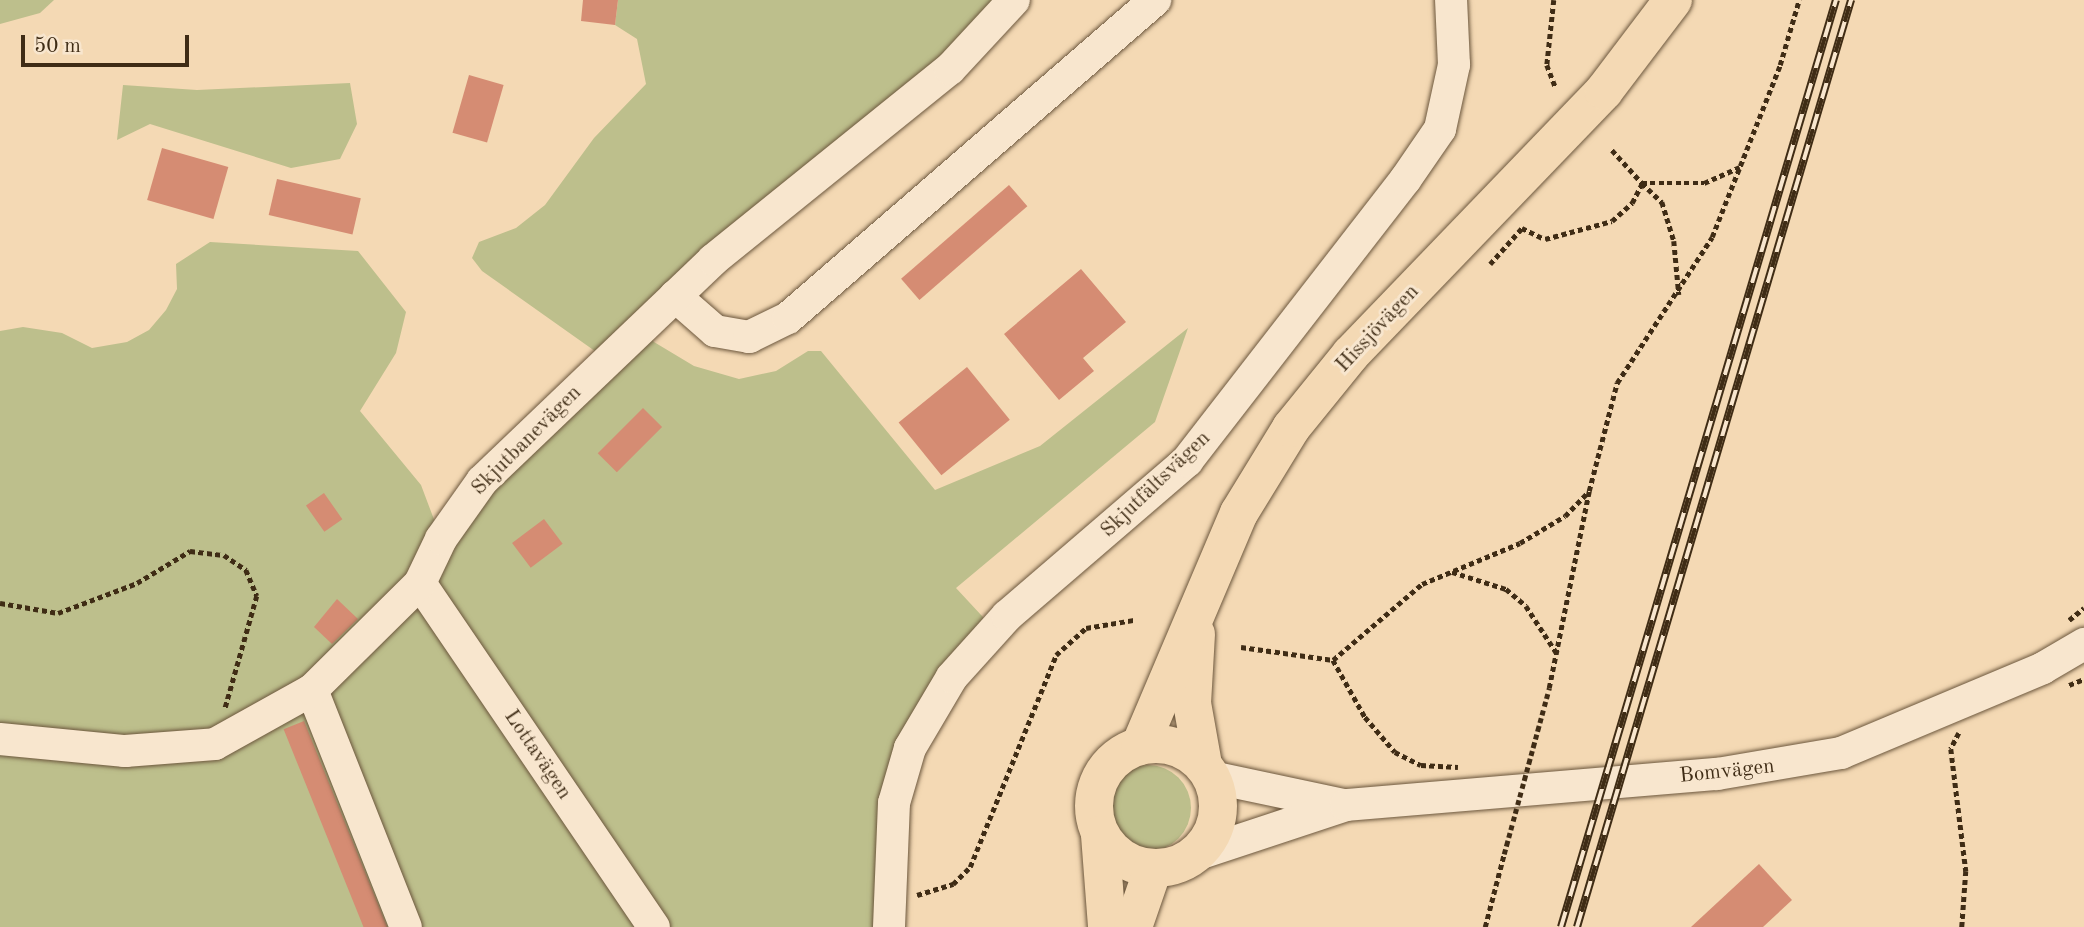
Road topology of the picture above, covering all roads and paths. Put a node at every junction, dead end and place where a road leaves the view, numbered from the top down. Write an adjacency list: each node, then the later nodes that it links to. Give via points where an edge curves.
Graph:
1 (1014, 0): 15 (street, Skjutbanevägen, via 950,69)
2 (1156, 0): 15 (street, via 788,318 749,337 715,331)
3 (1451, 0): 42 (street, Skjutfältsvägen, via 1454,65 1440,129 1405,180 1186,461 1007,616 952,677 911,748 894,803)
4 (1554, 0): 8 (path, via 1547,65)
5 (1646, 0): 9 (main road, Hissjövägen)
6 (1673, 0): 9 (main road, Hissjövägen)
7 (1799, 0): 11 (path)
8 (1556, 88)
9 (1604, 91): 19 (main road, Hissjövägen, via 1351,354 1291,428 1239,513)
10 (1612, 150): 12 (path)
11 (1741, 166): 12 (path, via 1704,183); 14 (path, via 1712,237)
12 (1642, 183): 13 (path, via 1632,203 1612,221 1545,239 1522,228); 14 (path, via 1662,202 1674,241)
13 (1490, 264)
14 (1679, 295): 16 (path, via 1617,383)
15 (675, 296): 18 (street, Skjutbanevägen, via 482,481 441,539)
16 (1588, 491): 17 (path, via 1565,516 1520,543); 25 (path)
17 (1450, 572): 25 (path, via 1506,589 1526,606); 26 (path, via 1422,584)
18 (420, 583): 29 (street, Skjutbanevägen); 44 (street, Lottavägen)
19 (1197, 600): 33 (main road, Hissjövägen); 37 (main road, Hissjövägen, via 1192,703)
20 (0, 603): 32 (path, via 58,613 136,583 190,551 224,555 246,569 257,596)
21 (2084, 608): 23 (path)
22 (1134, 620): 42 (path, via 1086,628 1056,655 970,867 953,884)
23 (2073, 634): 38 (street, Bomvägen, via 2043,668 1841,753 1717,774)
24 (1241, 646): 26 (path)
25 (1557, 653): 47 (path, bridge)
26 (1333, 660): 36 (path, via 1365,717 1395,752 1420,765)
27 (2084, 679): 28 (path)
28 (2063, 687)
29 (312, 690): 32 (street, Skjutbanevägen); 43 (street)
30 (1965, 727): 48 (path, via 1951,749 1966,871)
31 (0, 739): 32 (street, Skjutbanevägen, via 137,751)
32 (215, 744)
33 (1140, 746): 37 (main road, via 1161,744 1190,753); 39 (main road, via 1107,766 1097,784 1093,810)
34 (1540, 762): 35 (path)
35 (1514, 764)
36 (1462, 766)
37 (1208, 771): 38 (street, Bomvägen); 40 (main road, via 1219,813)
38 (1346, 805): 40 (street, Bomvägen)
39 (1100, 835): 41 (main road, via 1117,856); 45 (main road)
40 (1198, 854): 41 (main road, via 1177,866)
41 (1153, 869): 46 (main road)
42 (888, 912)
43 (406, 927)
44 (654, 927)
45 (1107, 927)
46 (1133, 927)
47 (1485, 927)
48 (1962, 927)

